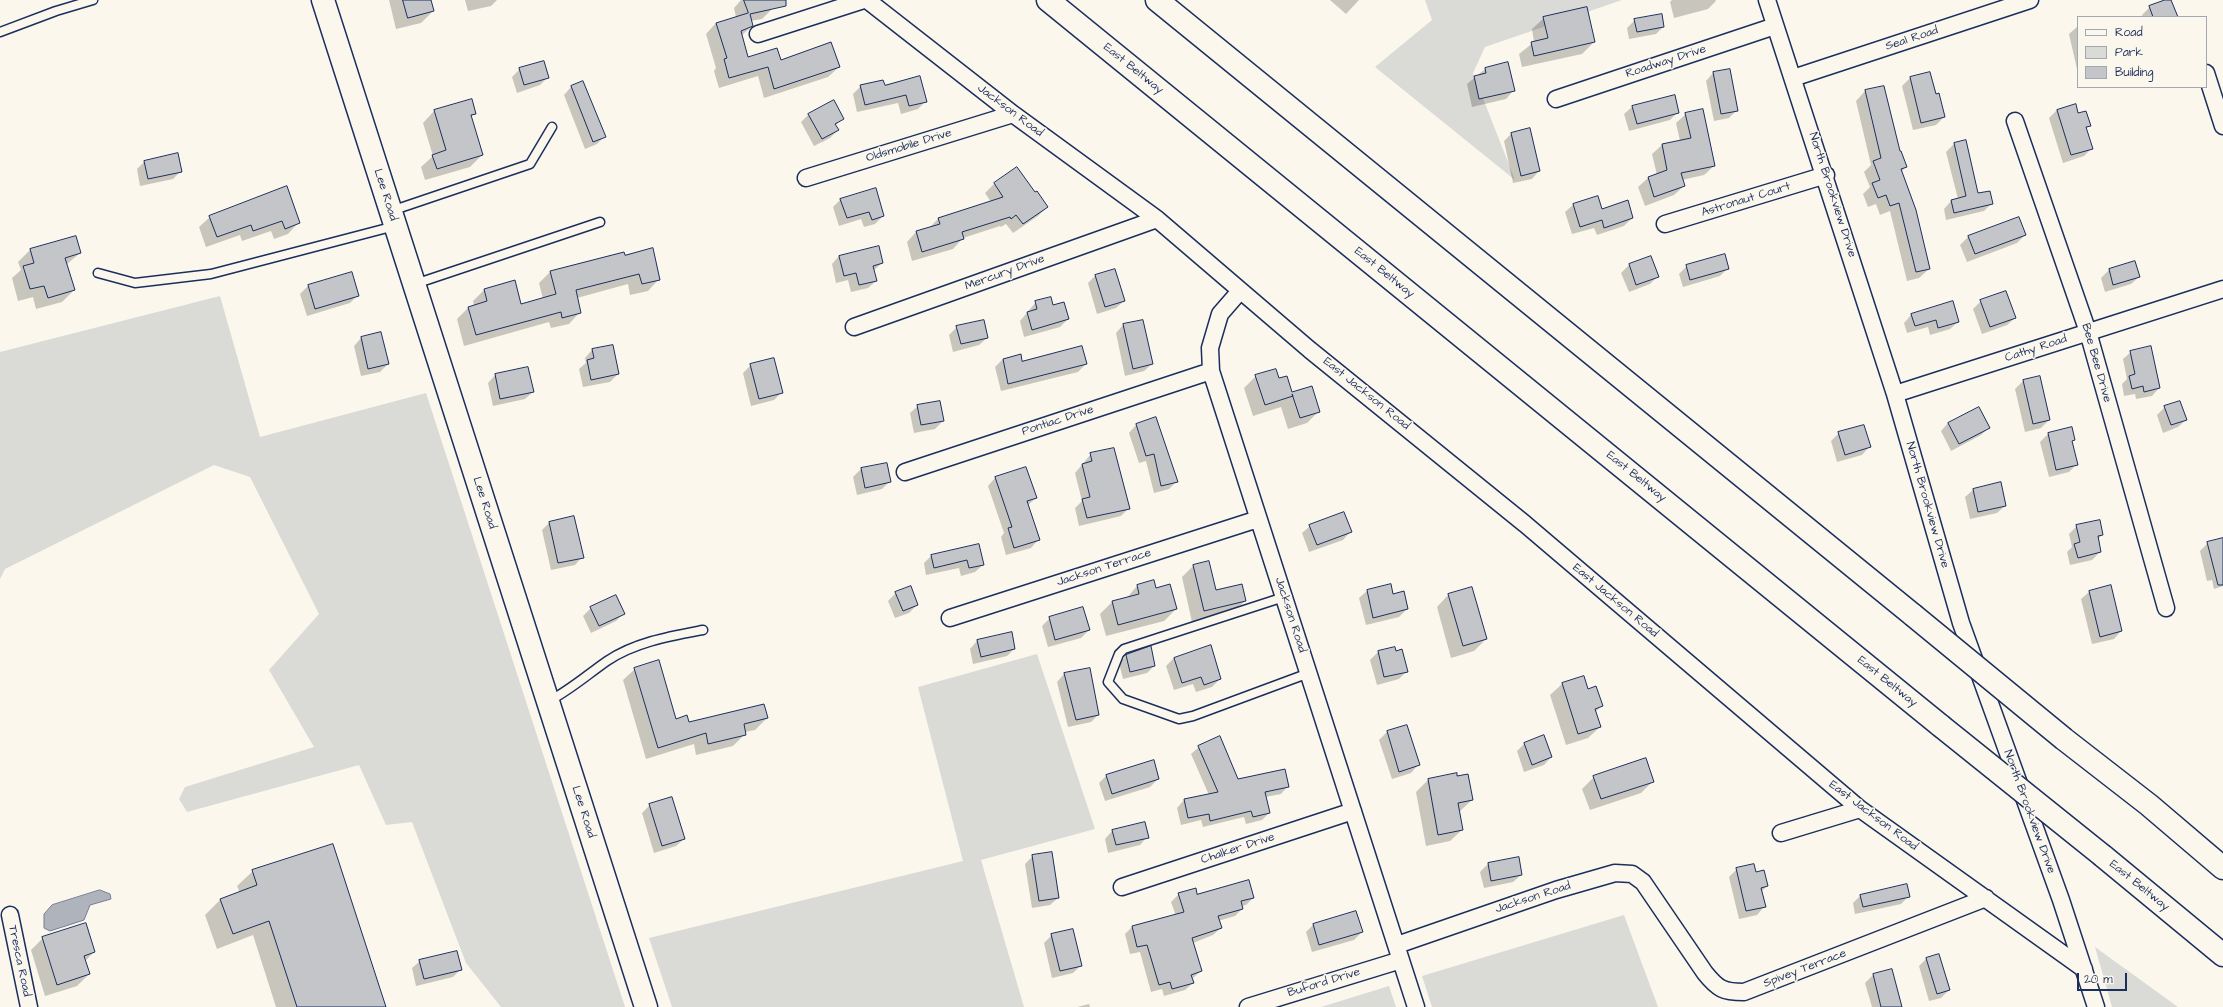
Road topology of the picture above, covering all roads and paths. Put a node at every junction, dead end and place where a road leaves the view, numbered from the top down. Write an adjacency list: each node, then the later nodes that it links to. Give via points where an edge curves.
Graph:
1 (92, 0): 9 (lane)
2 (323, 0): 20 (main road, Lee Road)
3 (865, 0): 10 (street); 14 (street, Jackson Road)
4 (1048, 0): 49 (main road, East Beltway, bridge)
5 (1157, 0): 43 (main road, bridge, via 2064,738 2150,805)
6 (1767, 0): 8 (street, North Brookview Drive)
7 (2030, 0): 12 (street, Seal Road)
8 (1775, 26): 12 (street, North Brookview Drive); 13 (street, Roadway Drive)
9 (0, 32)
10 (758, 34)
11 (2207, 76): 16 (street)
12 (1793, 78): 18 (street, North Brookview Drive)
13 (1556, 99)
14 (1012, 114): 19 (street, Oldsmobile Drive); 21 (street, Jackson Road)
15 (2014, 121): 29 (street, Bee Bee Drive)
16 (2223, 126)
17 (552, 127): 20 (lane, via 530,164)
18 (1826, 175): 23 (street, Astronaut Court); 31 (street, North Brookview Drive)
19 (806, 178)
20 (393, 219): 24 (lane, via 211,274 135,282); 25 (main road, Lee Road)
21 (1157, 219): 27 (street, East Jackson Road); 28 (street, Mercury Drive)
22 (600, 222): 25 (lane)
23 (1665, 224)
24 (98, 273)
25 (414, 284): 39 (main road, Lee Road)
26 (2223, 289): 29 (street, Cathy Road)
27 (1240, 291): 30 (street, Jackson Road, via 1220,314 1210,348); 40 (street, East Jackson Road, via 1525,524)
28 (854, 327)
29 (2088, 332): 31 (street, Cathy Road); 35 (street, Bee Bee Drive)
30 (1211, 371): 32 (street, Pontiac Drive); 33 (street, Jackson Road)
31 (1895, 394): 51 (street, North Brookview Drive, via 1961,623)
32 (905, 472)
33 (1258, 518): 34 (street, Jackson Road); 36 (street, Jackson Terrace)
34 (1284, 597): 38 (street, Jackson Road); 38 (lane, via 1124,649 1108,682 1123,699 1179,719)
35 (2166, 608)
36 (950, 618)
37 (703, 630): 39 (lane, via 665,637 632,648 608,660 567,691)
38 (1309, 673): 41 (street, Jackson Road)
39 (548, 701): 53 (main road, Lee Road)
40 (1860, 809): 42 (street); 45 (street, East Jackson Road)
41 (1353, 811): 44 (street, Chalker Drive); 48 (street, Jackson Road)
42 (1781, 832)
43 (2223, 868)
44 (1122, 886)
45 (1986, 898): 46 (street, Spivey Terrace, via 1744,992 1727,992 1716,985); 51 (street, East Jackson Road)
46 (1658, 904): 48 (street, Jackson Road, via 1643,882 1632,874 1614,873 1556,890)
47 (10, 914): 52 (street, Tresca Road)
48 (1397, 945): 50 (street, Jackson Road)
49 (2223, 955)
50 (1401, 960): 54 (street, Buford Drive); 55 (street, Jackson Road)
51 (2084, 970): 56 (street, North Brookview Drive)
52 (29, 1007)
53 (646, 1007)
54 (1248, 1007)
55 (1416, 1007)
56 (2096, 1007)

